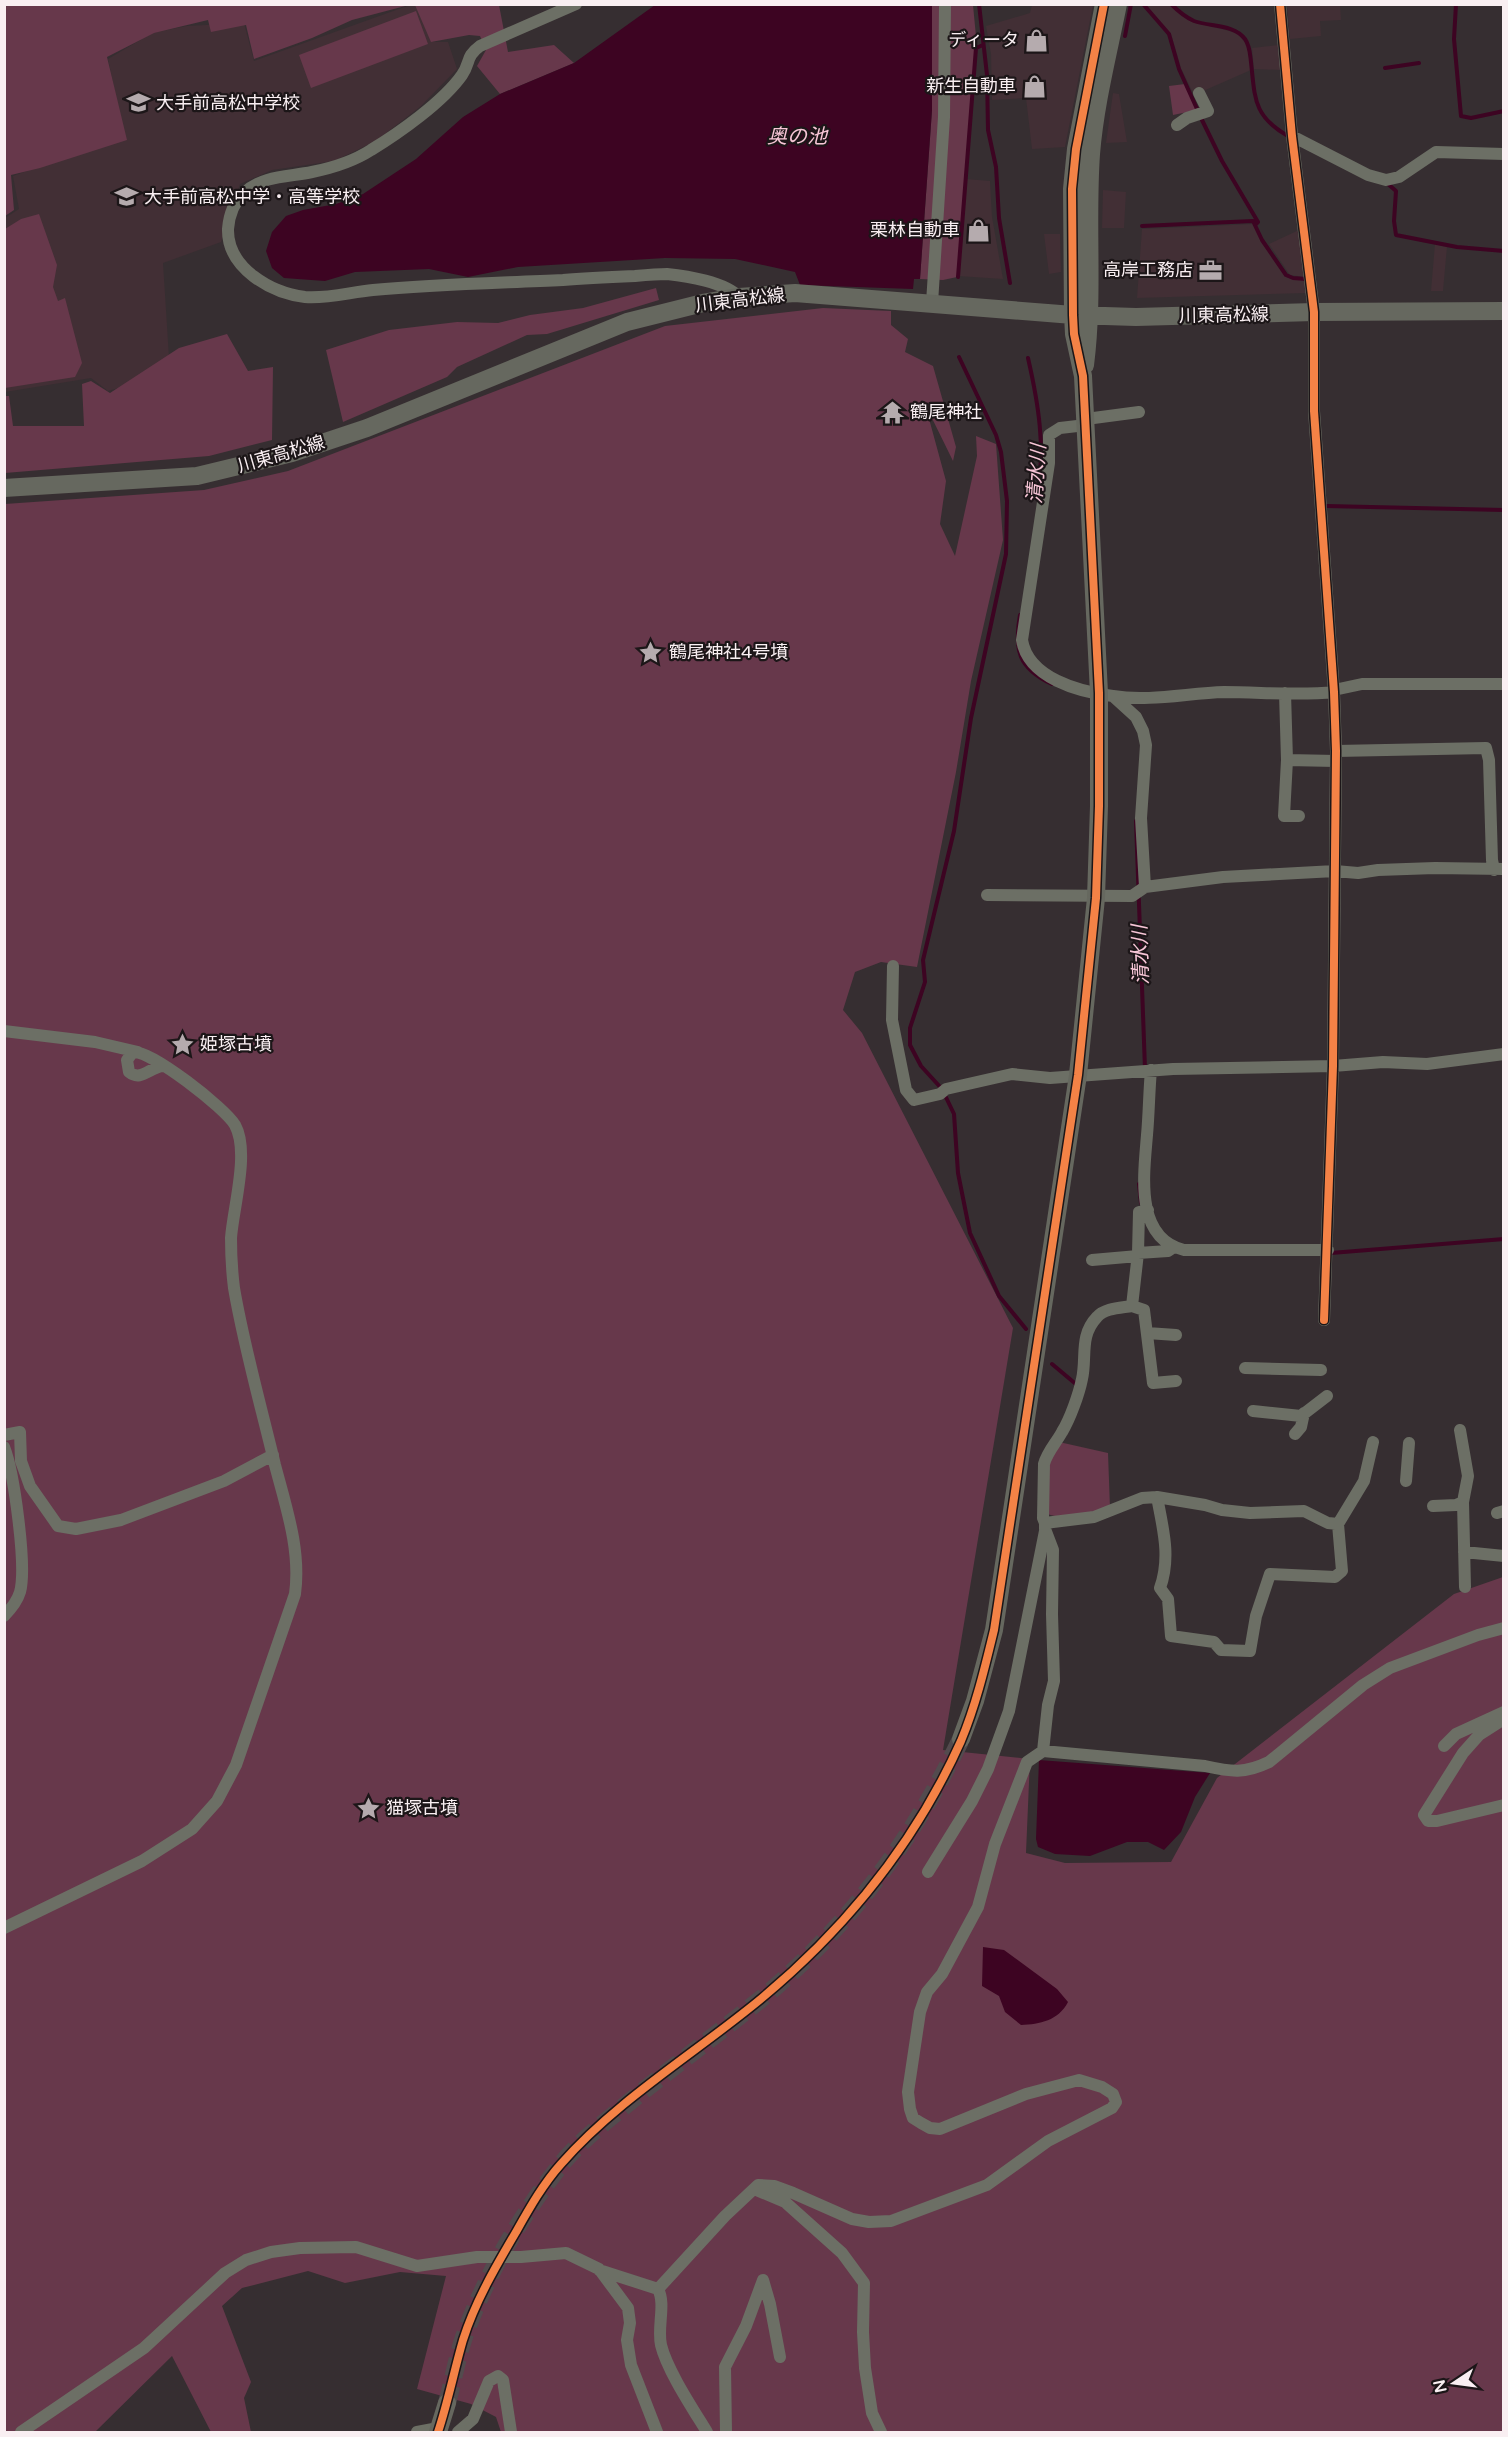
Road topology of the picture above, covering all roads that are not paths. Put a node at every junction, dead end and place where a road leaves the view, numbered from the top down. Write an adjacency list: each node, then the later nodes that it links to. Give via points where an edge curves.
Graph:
1 (576, 4): 10 (street, via 480,46 470,54 462,75 445,93 369,152 312,172 274,177 244,193 228,220 232,253 240,266 253,275 286,294 308,297 666,274 732,289)
2 (1104, 4): 14 (street, via 1074,160 1072,189)
3 (1118, 4): 14 (street, via 1092,153)
4 (1280, 4): 8 (street)
5 (945, 6): 11 (street, via 944,117)
6 (1199, 93): 7 (street, via 1208,111)
7 (1177, 125)
8 (1292, 136): 9 (street, via 1368,175 1386,180 1399,177 1436,152); 13 (street)
9 (1503, 154)
10 (739, 297): 11 (street, 川東高松線, via 795,292); 17 (street, 川東高松線, via 627,322 367,428 292,453 197,476)
11 (932, 303): 14 (street, 川東高松線)
12 (1503, 311): 13 (street, 川東高松線)
13 (1314, 312): 14 (street, 川東高松線); 19 (street, via 1314,411)
14 (1081, 315): 16 (street)
15 (1139, 412): 16 (street)
16 (1086, 422): 21 (street); 21 (street, via 1049,435 1049,463 1022,640 1032,664 1047,676)
17 (4, 488)
18 (1503, 684): 19 (street, via 1362,684)
19 (1334, 691): 20 (street); 22 (street)
20 (1285, 693): 21 (street); 23 (street)
21 (1107, 695): 27 (street, via 1136,717 1146,745 1140,818); 29 (street)
22 (1336, 756): 23 (street); 25 (street, via 1486,748 1492,860); 26 (street)
23 (1287, 760): 24 (street, via 1284,816)
24 (1299, 816)
25 (1499, 870): 26 (street)
26 (1335, 871): 27 (street, via 1223,877); 35 (street)
27 (1143, 887): 29 (street, via 1132,896)
28 (987, 895): 29 (street)
29 (1096, 898): 37 (street)
30 (893, 966): 37 (street, via 892,1020 906,1090 914,1100 1012,1074 1050,1078)
31 (4, 1031): 32 (street, via 94,1042)
32 (138, 1052): 34 (street); 34 (street, via 127,1060 134,1076)
33 (1503, 1054): 35 (street, via 1427,1064)
34 (163, 1066): 59 (street, via 195,1086 236,1126 241,1149 231,1239 234,1285)
35 (1333, 1066): 36 (street); 40 (street)
36 (1145, 1071): 37 (street); 38 (street)
37 (1078, 1075): 73 (street, via 994,1630)
38 (1143, 1211): 39 (street); 41 (street)
39 (1171, 1249): 40 (street); 41 (street)
40 (1328, 1250): 44 (street)
41 (1138, 1255): 42 (street); 43 (street)
42 (1092, 1260)
43 (1132, 1305): 45 (street, via 1144,1310); 65 (street, via 1099,1314 1088,1330 1082,1379 1064,1429 1044,1464)
44 (1324, 1320)
45 (1147, 1333): 46 (street); 49 (street, via 1153,1383)
46 (1176, 1335)
47 (1245, 1368): 48 (street)
48 (1321, 1370)
49 (1176, 1381)
50 (1327, 1396): 52 (street)
51 (1253, 1411): 52 (street, via 1301,1416)
52 (1304, 1413): 54 (street)
53 (1460, 1430): 62 (street, via 1468,1476)
54 (1295, 1434)
55 (4, 1435): 59 (street, via 20,1432 21,1461 30,1486 58,1526 76,1529 131,1516 224,1481)
56 (1373, 1442): 64 (street, via 1364,1481)
57 (1409, 1443): 60 (street)
58 (4, 1447): 69 (street, via 12,1469 22,1569 20,1593)
59 (273, 1455): 78 (street, via 298,1570 294,1594 236,1765 217,1801 192,1829 142,1861)
60 (1406, 1481)
61 (1157, 1497): 64 (street, via 1250,1513 1304,1511); 64 (street, via 1166,1570 1160,1588 1168,1599 1171,1636 1214,1642 1221,1650 1250,1651 1270,1574 1335,1577 1342,1571); 65 (street, via 1142,1498 1094,1517)
62 (1463, 1502): 63 (street); 66 (street)
63 (1433, 1506)
64 (1338, 1524)
65 (1045, 1526): 75 (street, via 1053,1550 1054,1681 1047,1706); 77 (street, via 1009,1712 972,1801)
66 (1464, 1552): 67 (street); 68 (street)
67 (1503, 1556)
68 (1465, 1587)
69 (4, 1616)
70 (1503, 1628): 75 (street, via 1390,1668 1363,1684 1269,1762 1251,1770 1232,1772)
71 (1503, 1712): 74 (street, via 1456,1734)
72 (1503, 1719): 76 (street, via 1463,1753 1424,1815 1428,1821 1437,1821)
73 (961, 1739)
74 (1444, 1746)
75 (1043, 1751): 79 (street, via 1027,1762 995,1844 978,1907 942,1974 927,1992 911,2069 910,2109 913,2118 940,2129 1026,2094 1079,2080 1102,2087 1113,2094 1116,2102 1112,2108 1048,2141 987,2185 891,2221 852,2219 774,2186 758,2185)
76 (1503, 1805)
77 (928, 1872)
78 (4, 1928)
79 (754, 2189): 81 (street); 92 (street, via 784,2202 842,2253 864,2283 865,2368 872,2413)
80 (598, 2270): 81 (street); 85 (street, via 566,2253 477,2257 417,2266 356,2247 271,2252 225,2272 144,2348); 89 (street, via 628,2308 627,2340 632,2365)
81 (658, 2289): 90 (street, via 662,2295 661,2345)
82 (780, 2357): 91 (street, via 763,2280 725,2367)
83 (447, 2403): 84 (street)
84 (440, 2428): 86 (street)
85 (21, 2433)
86 (417, 2433)
87 (458, 2433): 88 (street, via 473,2419 489,2381 498,2376 503,2380)
88 (511, 2433)
89 (657, 2433)
90 (707, 2433)
91 (726, 2433)
92 (881, 2433)

